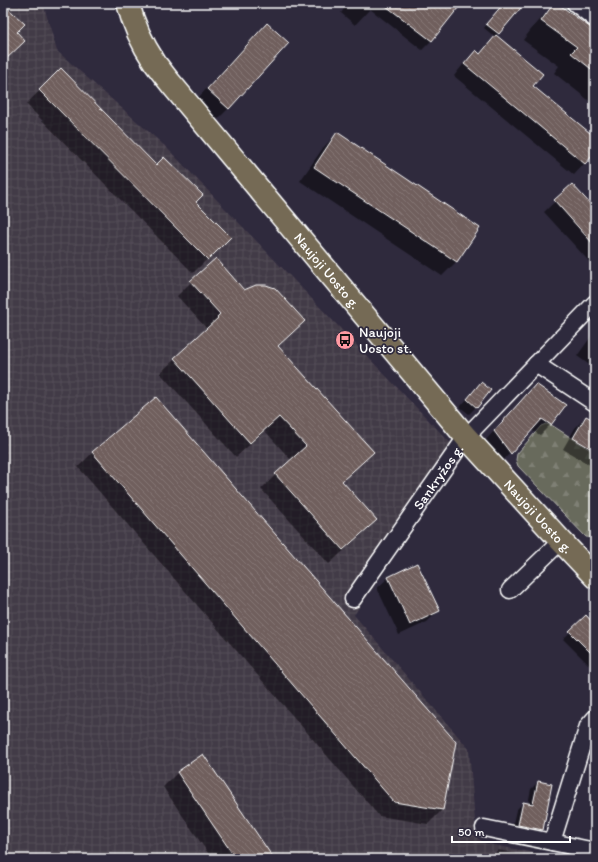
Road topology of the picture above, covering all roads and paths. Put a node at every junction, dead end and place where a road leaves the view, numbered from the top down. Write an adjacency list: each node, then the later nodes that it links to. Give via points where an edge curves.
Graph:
1 (128, 3): 7 (main road, Naujoji Uosto g., via 141,39 156,64)
2 (575, 3): 3 (street)
3 (595, 19)
4 (595, 304): 5 (street, Sankryžos g.)
5 (536, 364): 6 (street); 7 (street, Sankryžos g.)
6 (595, 402)
7 (466, 437): 8 (main road, Naujoji Uosto g.); 11 (street, Sankryžos g.)
8 (561, 542): 9 (main road, Naujoji Uosto g.); 10 (street)
9 (595, 577)
10 (510, 590)
11 (353, 599)
12 (595, 718): 14 (street, via 588,726)
13 (484, 828): 14 (street)
14 (552, 842): 15 (street)
15 (595, 851)

